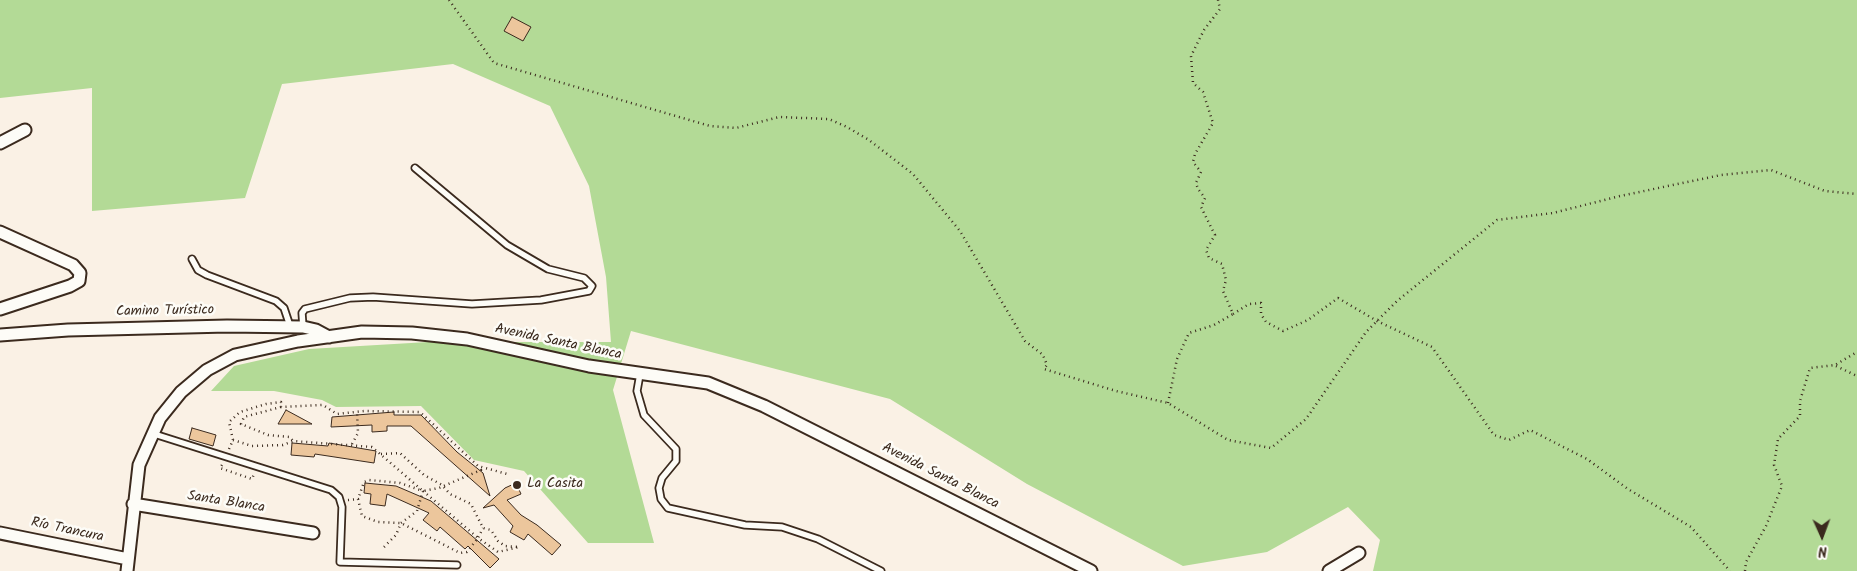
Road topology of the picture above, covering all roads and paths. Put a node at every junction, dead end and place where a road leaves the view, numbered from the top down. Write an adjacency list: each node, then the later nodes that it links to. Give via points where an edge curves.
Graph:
1 (449, 0): 20 (path, via 494,63 710,126 736,128 779,117 830,119 847,127 913,174 948,217 986,273 1025,341 1043,355 1044,369)
2 (1218, 0): 10 (path, via 1220,8 1191,56 1193,83 1203,92 1213,123 1194,154 1193,162 1202,172 1196,183 1205,198 1201,207 1215,235 1206,250 1209,258 1222,264 1226,280 1223,291)
3 (25, 130): 4 (street)
4 (0, 143)
5 (415, 168): 13 (lane, via 507,245 548,269 584,278 592,286 589,291 541,300 472,304 350,298 306,309 302,313)
6 (1857, 194): 11 (path, via 1825,191 1772,170 1721,175 1553,213 1497,220)
7 (0, 232): 9 (street, via 72,265 80,273 79,281 70,286)
8 (192, 259): 12 (lane, via 198,270 207,275 276,301 284,308)
9 (0, 309)
10 (1233, 314): 11 (path, via 1249,304 1261,303 1261,314 1266,322 1283,331 1308,320 1338,298); 20 (path, via 1189,334 1181,345)
11 (1377, 321): 20 (path, via 1306,419 1271,448 1228,440); 49 (path, via 1432,347 1494,435 1509,440 1530,430 1587,459 1691,527)
12 (290, 326): 13 (street, Camino Turístico); 14 (street, Camino Turístico, via 137,327)
13 (303, 327): 15 (street, Camino Turístico)
14 (0, 335)
15 (329, 337): 18 (street, Avenida Santa Blanca, via 362,332 467,339); 23 (street, Avenida Santa Blanca, via 235,355 221,362 181,392)
16 (1857, 352): 17 (path)
17 (1835, 365): 19 (path); 50 (path, via 1810,368 1800,400 1800,416 1778,439 1774,465 1782,486 1766,526 1746,562)
18 (640, 374): 46 (lane, via 637,391 644,415 676,449 676,461 658,488 660,499 668,508 745,525 782,527 818,539); 47 (street, Avenida Santa Blanca, via 708,383 764,406)
19 (1857, 376)
20 (1168, 403)
21 (281, 407): 22 (path, via 323,405 337,414); 24 (path, via 281,402 240,412 229,422); 25 (path, via 244,417 241,424 268,435 290,437)
22 (357, 412): 26 (path, via 358,434); 29 (path, via 420,412)
23 (151, 433): 28 (lane); 36 (street, Avenida Santa Blanca, via 139,465)
24 (233, 440): 25 (path, via 252,446 283,445); 28 (path)
25 (293, 441): 26 (path)
26 (352, 444): 27 (path, via 372,447)
27 (380, 454): 32 (path, via 400,453 418,470); 33 (path)
28 (226, 456): 31 (path, via 220,468 252,479 254,474); 35 (lane, via 331,490)
29 (478, 466): 30 (path); 32 (path, via 480,470)
30 (507, 474)
31 (263, 477)
32 (442, 485): 33 (path); 38 (path, via 450,494 471,504)
33 (423, 491): 34 (path, via 400,483 369,480 364,482); 37 (path, via 417,510); 41 (path)
34 (358, 499): 35 (path); 37 (path, via 362,516 378,522)
35 (341, 502): 45 (lane, via 340,562)
36 (133, 504): 40 (street, Santa Blanca); 44 (street, Avenida Santa Blanca)
37 (401, 523): 41 (path, via 460,553 467,552); 42 (path, via 396,535)
38 (482, 528): 41 (path); 41 (path, via 491,530 505,546 519,547 498,552)
39 (0, 533): 44 (street, Río Trancura)
40 (313, 533)
41 (478, 538)
42 (384, 547)
43 (1359, 553): 48 (street)
44 (127, 565)
45 (457, 565)
46 (881, 571)
47 (1091, 571)
48 (1329, 571)
49 (1730, 571)
50 (1745, 571)

